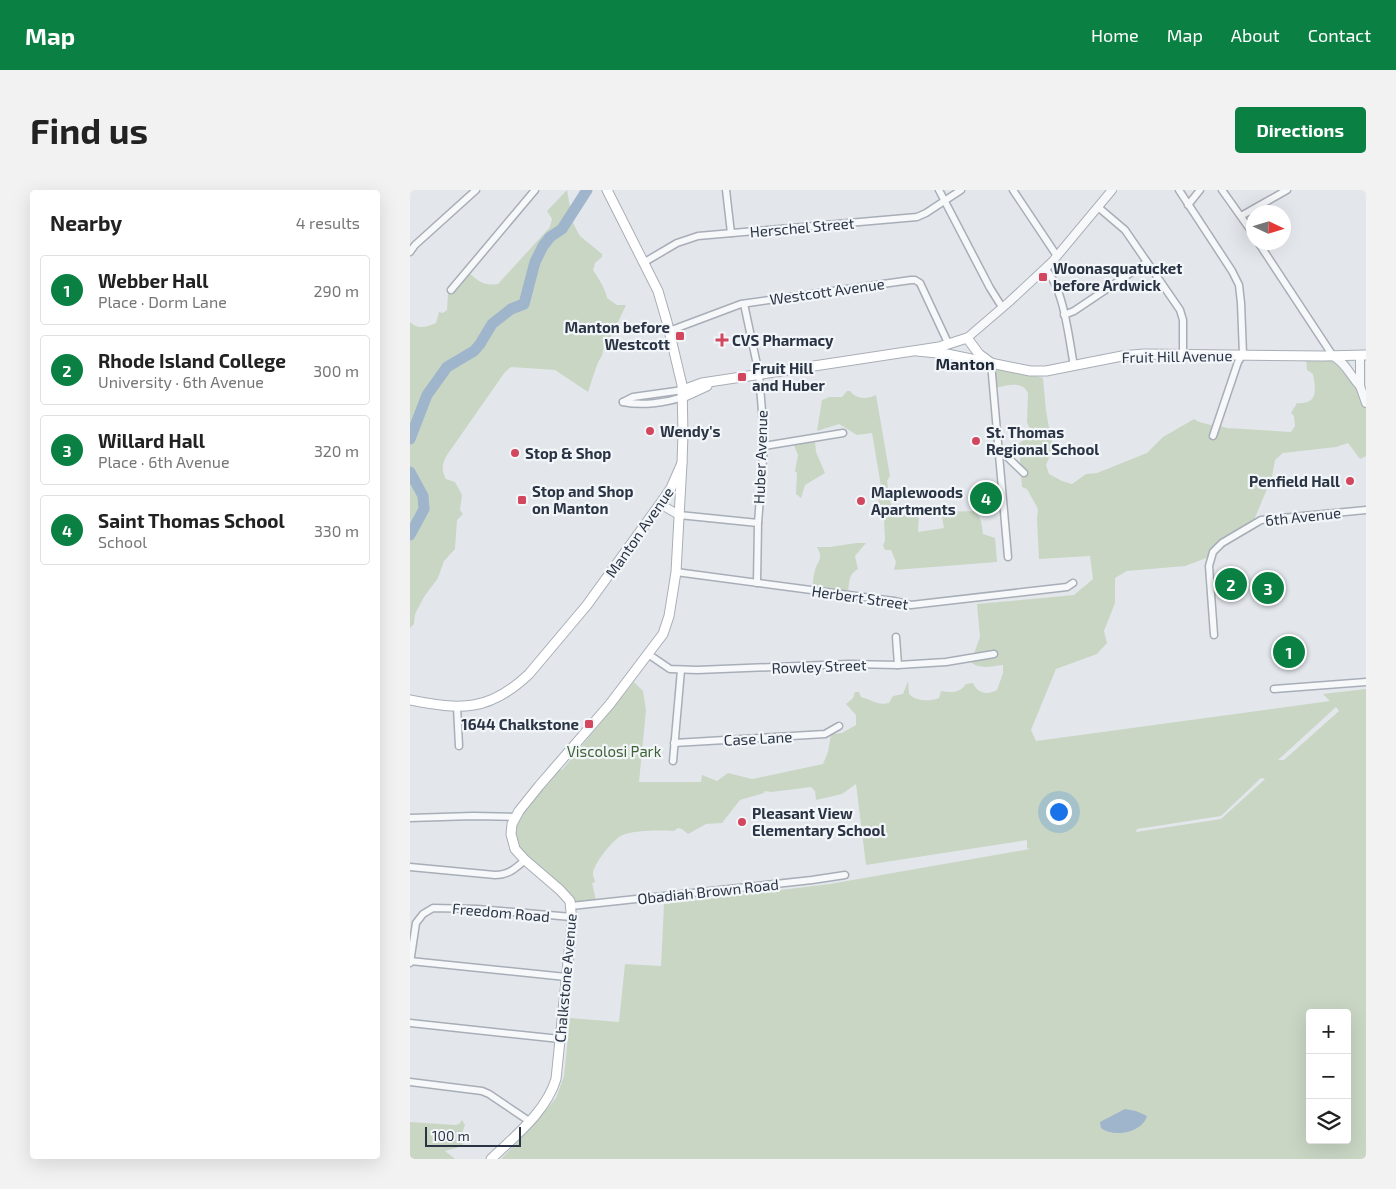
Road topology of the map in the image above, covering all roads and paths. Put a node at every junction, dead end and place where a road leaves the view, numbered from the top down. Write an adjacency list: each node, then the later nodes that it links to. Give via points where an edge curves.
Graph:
1 (476, 190): 20 (street)
2 (535, 190): 25 (street)
3 (607, 190): 23 (main road, Manton Avenue)
4 (726, 190): 18 (street)
5 (939, 190): 13 (street)
6 (961, 190): 13 (street, Herschel Street)
7 (1013, 190): 21 (street)
8 (1112, 190): 15 (street)
9 (1178, 190): 14 (street)
10 (1200, 190): 14 (street)
11 (1222, 190): 16 (street)
12 (1287, 190): 16 (street)
13 (945, 200): 18 (street, Herschel Street, via 917,217); 27 (street)
14 (1188, 205): 34 (street, via 1238,285)
15 (1098, 207): 21 (street); 22 (street, via 1125,230)
16 (1241, 216): 17 (street)
17 (1246, 223)
18 (731, 233): 23 (street, Herschel Street, via 686,239)
19 (1263, 250): 36 (street)
20 (410, 252)
21 (1057, 256): 24 (street)
22 (1147, 262): 28 (street); 33 (street, via 1182,314)
23 (643, 263): 29 (main road, Manton Avenue, via 658,291)
24 (1045, 268): 27 (street); 28 (street, via 1056,284)
25 (451, 290)
26 (744, 304): 29 (street, Westcott Avenue); 31 (street, Westcott Avenue, via 915,280 920,283); 39 (street, Huber Avenue)
27 (1002, 307): 30 (street)
28 (1064, 315): 38 (street)
29 (669, 331): 41 (main road, Manton Avenue)
30 (967, 338): 31 (main road, Fruit Hill Avenue); 37 (main road, Fruit Hill Avenue)
31 (949, 345): 32 (main road, Fruit Hill Avenue)
32 (917, 351): 37 (main road, Fruit Hill Avenue); 39 (main road, Fruit Hill Avenue)
33 (1183, 354): 34 (main road, Fruit Hill Avenue); 38 (main road, Fruit Hill Avenue, via 1122,356)
34 (1243, 354): 36 (main road, Fruit Hill Avenue); 44 (street)
35 (1363, 355): 36 (main road, Fruit Hill Avenue); 40 (street)
36 (1334, 356): 40 (street, via 1342,361)
37 (991, 363): 38 (main road, Fruit Hill Avenue, via 1030,372); 46 (street)
38 (1074, 366)
39 (759, 374): 41 (main road, Fruit Hill Avenue, via 716,381); 45 (street, Huber Avenue)
40 (1360, 386): 42 (street)
41 (683, 393): 41 (street, via 633,397 623,402 634,405 674,400); 47 (main road, Manton Avenue)
42 (1366, 403)
43 (843, 433): 45 (street)
44 (1213, 436)
45 (764, 446): 52 (street, Huber Avenue)
46 (999, 449): 48 (street); 53 (street)
47 (682, 463): 49 (main road, Manton Avenue); 51 (main road, Chalkstone Avenue)
48 (1024, 473)
49 (660, 504): 51 (street); 66 (main road, Manton Avenue, via 587,605 529,674 498,697 474,706)
50 (1366, 510): 57 (street, 6th Avenue, via 1260,520 1222,542 1213,552 1209,566)
51 (680, 515): 52 (street); 54 (main road, Chalkstone Avenue)
52 (758, 523): 55 (street, Huber Avenue)
53 (1008, 557)
54 (676, 572): 55 (street, Herbert Street); 59 (main road, Chalkstone Avenue, via 666,627)
55 (757, 583): 56 (street, Herbert Street, via 910,605 1066,587)
56 (1073, 583)
57 (1214, 635)
58 (896, 637): 61 (street)
59 (648, 654): 62 (street, Rowley Street, via 663,666); 71 (main road, Chalkstone Avenue)
60 (994, 654): 61 (street, Rowley Street)
61 (898, 665): 62 (street, Rowley Street)
62 (681, 670): 68 (street)
63 (1366, 682): 64 (street)
64 (1274, 689)
65 (410, 700): 66 (main road, Manton Avenue)
66 (457, 707): 69 (street)
67 (839, 726): 68 (street, Case Lane, via 825,734)
68 (674, 743): 70 (street)
69 (459, 746)
70 (673, 761)
71 (516, 816): 72 (street); 73 (main road, Chalkstone Avenue, via 511,829 512,842)
72 (410, 818)
73 (525, 860): 74 (street, via 503,875); 76 (main road, Chalkstone Avenue, via 560,890)
74 (410, 867)
75 (845, 874): 76 (street, Obadiah Brown Road)
76 (571, 906): 77 (main road, Chalkstone Avenue)
77 (572, 917): 78 (street, Freedom Road, via 433,908 416,922); 79 (main road, Chalkstone Avenue)
78 (410, 962): 79 (street)
79 (566, 977): 81 (main road, Chalkstone Avenue)
80 (410, 1024): 81 (street)
81 (560, 1039): 83 (main road, Chalkstone Avenue, via 553,1089)
82 (410, 1082): 83 (street, via 482,1091)
83 (529, 1121): 84 (main road, Chalkstone Avenue)
84 (492, 1159)

